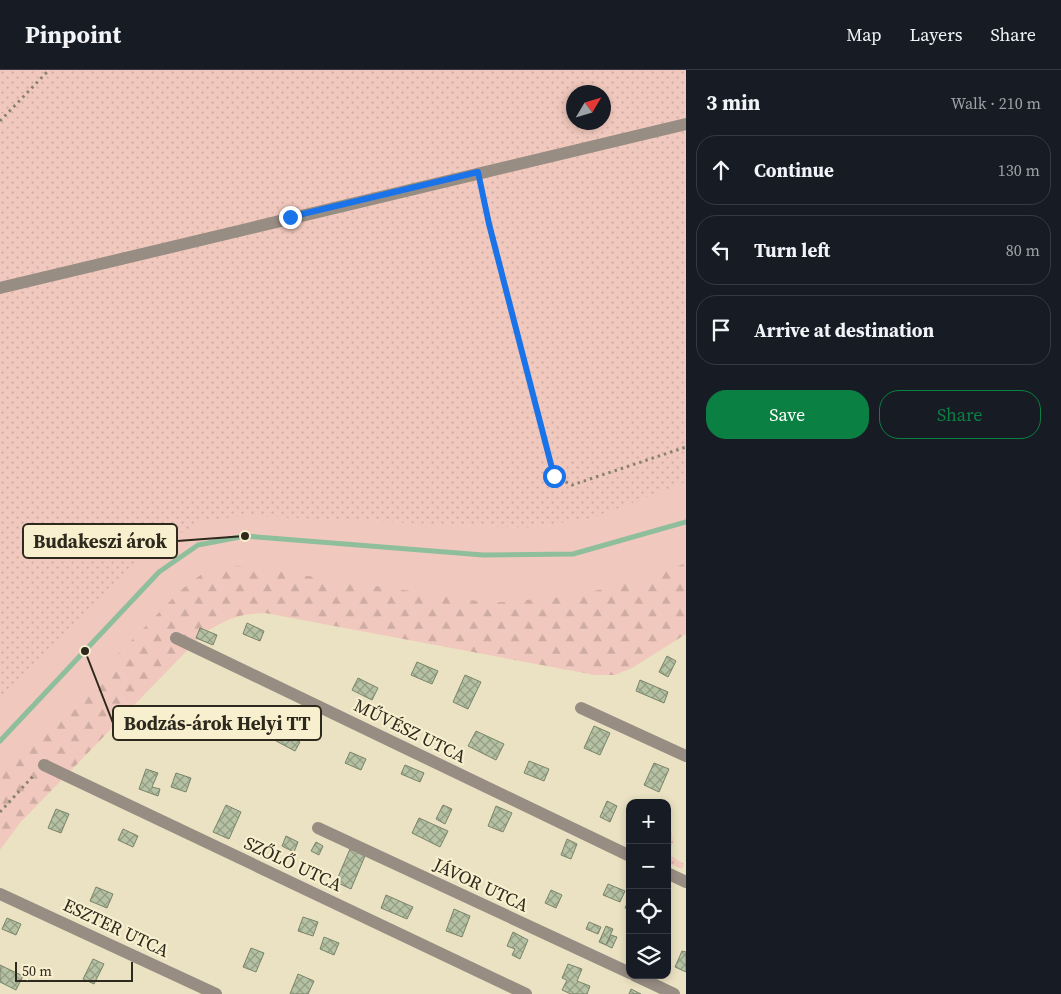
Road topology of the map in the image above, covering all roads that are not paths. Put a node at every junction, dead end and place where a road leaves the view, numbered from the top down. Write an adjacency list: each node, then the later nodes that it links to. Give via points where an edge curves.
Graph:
1 (686, 124): 2 (street)
2 (0, 288)
3 (176, 638): 8 (street, MŰVÉSZ UTCA)
4 (581, 708): 5 (street)
5 (686, 756)
6 (44, 765): 15 (street, SZŐLŐ UTCA)
7 (318, 828): 12 (street, JÁVOR UTCA)
8 (626, 854)
9 (671, 876): 10 (street)
10 (686, 882)
11 (0, 894): 14 (street, ESZTER UTCA)
12 (626, 972)
13 (642, 979): 16 (street)
14 (216, 994)
15 (526, 994)
16 (674, 994)

